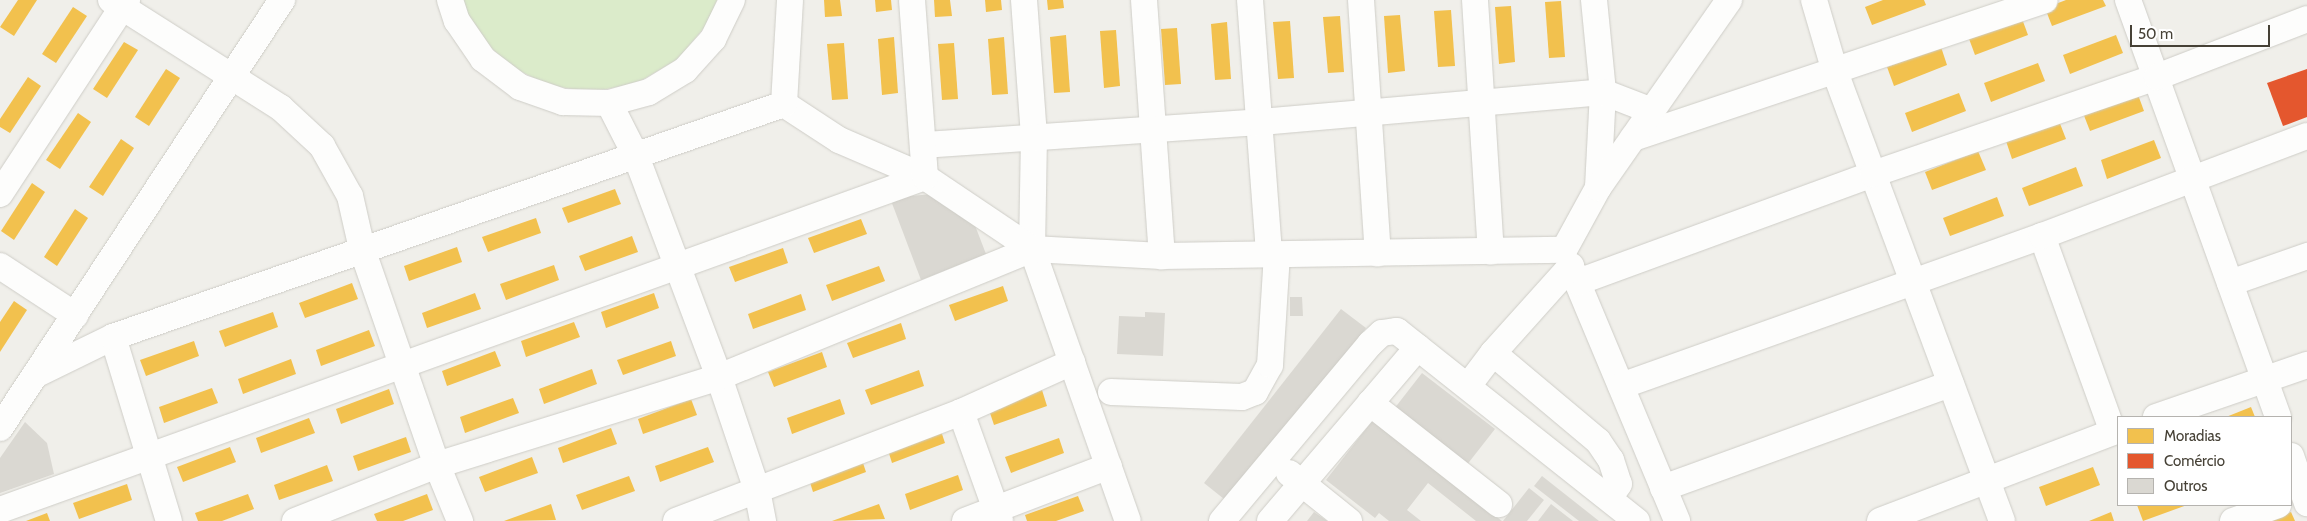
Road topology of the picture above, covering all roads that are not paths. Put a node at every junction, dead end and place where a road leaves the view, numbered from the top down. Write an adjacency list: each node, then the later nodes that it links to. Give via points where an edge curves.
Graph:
1 (282, 0): 19 (street)
2 (450, 0): 23 (street, via 457,21 483,59 520,87 563,102)
3 (790, 0): 24 (street)
4 (912, 0): 32 (street)
5 (1024, 0): 29 (street)
6 (1144, 0): 28 (street)
7 (1250, 0): 27 (street)
8 (1361, 0): 26 (street)
9 (1475, 0): 22 (street)
10 (1594, 0): 21 (street)
11 (1729, 0): 25 (street)
12 (1814, 0): 18 (street)
13 (2045, 0): 18 (street)
14 (2128, 0): 20 (street)
15 (733, 1): 23 (street, via 713,40 685,70 649,92)
16 (120, 2): 19 (street); 38 (street)
17 (2307, 19): 20 (street)
18 (1835, 72): 31 (street); 34 (street)
19 (232, 75): 40 (street, via 281,108 322,146 350,196); 52 (street)
20 (2157, 77): 34 (street); 36 (street)
21 (1603, 92): 22 (street); 25 (street); 37 (street)
22 (1482, 100): 26 (street); 42 (street)
23 (609, 103): 33 (street)
24 (784, 104): 33 (street); 35 (street, via 839,140)
25 (1652, 111): 31 (street)
26 (1366, 113): 27 (street); 43 (street)
27 (1261, 122): 28 (street); 44 (street)
28 (1153, 130): 29 (street); 45 (street)
29 (1034, 136): 32 (street); 41 (street)
30 (2307, 136): 36 (street)
31 (1633, 138): 37 (street)
32 (924, 145): 35 (street)
33 (636, 156): 40 (street); 49 (street)
34 (1873, 174): 48 (street); 50 (street)
35 (925, 177): 41 (street); 49 (street)
36 (2193, 178): 39 (street); 51 (street)
37 (1598, 188): 48 (street)
38 (0, 194)
39 (2042, 236): 50 (street); 71 (street)
40 (362, 249): 53 (street); 58 (street)
41 (1032, 249): 45 (street); 56 (street); 60 (street)
42 (1491, 251): 43 (street); 48 (street)
43 (1378, 253): 44 (street)
44 (1273, 254): 45 (street); 65 (street, via 1270,365 1255,392 1242,397)
45 (1162, 256)
46 (2307, 256): 51 (street)
47 (0, 266): 52 (street)
48 (1571, 266): 55 (street); 64 (street)
49 (677, 269): 58 (street); 60 (street)
50 (1913, 281): 62 (street); 64 (street)
51 (2230, 283): 61 (street)
52 (75, 315): 59 (street)
53 (113, 337): 59 (street); 72 (street)
54 (1418, 347): 63 (street); 66 (street); 73 (street, via 1397,331 1382,333)
55 (1492, 353): 63 (street); 81 (street, via 1598,441 1611,460 1619,484)
56 (1072, 362): 67 (street); 76 (street)
57 (2307, 365): 61 (street)
58 (403, 368): 72 (street); 75 (street)
59 (35, 375): 70 (street)
60 (719, 377): 75 (street); 80 (street)
61 (2265, 380): 68 (street); 69 (street)
62 (1951, 384): 77 (street); 79 (street)
63 (1468, 386): 81 (street)
64 (1621, 386): 79 (street)
65 (1111, 392)
66 (1370, 403): 78 (street); 83 (street)
67 (961, 412): 80 (street); 86 (street)
68 (2159, 416)
69 (2278, 416)
70 (0, 428)
71 (2116, 431): 77 (street)
72 (148, 457): 85 (street); 87 (street)
73 (1272, 460): 78 (street); 94 (street)
74 (2292, 460): 82 (street)
75 (437, 465): 88 (street); 89 (street)
76 (1109, 466): 86 (street); 93 (street)
77 (1987, 481): 99 (street); 100 (street)
78 (1302, 484): 95 (street); 96 (street)
79 (1663, 488): 98 (street)
80 (757, 490): 90 (street); 91 (street)
81 (1610, 497): 97 (street)
82 (2302, 498)
83 (1499, 504)
84 (2275, 506): 101 (street)
85 (0, 510)
86 (998, 516): 92 (street)
87 (169, 521)
88 (295, 521)
89 (460, 521)
90 (676, 521)
91 (762, 521)
92 (965, 521)
93 (1128, 521)
94 (1222, 521)
95 (1270, 521)
96 (1349, 521)
97 (1637, 521)
98 (1677, 521)
99 (1880, 521)
100 (2002, 521)
101 (2233, 521)

